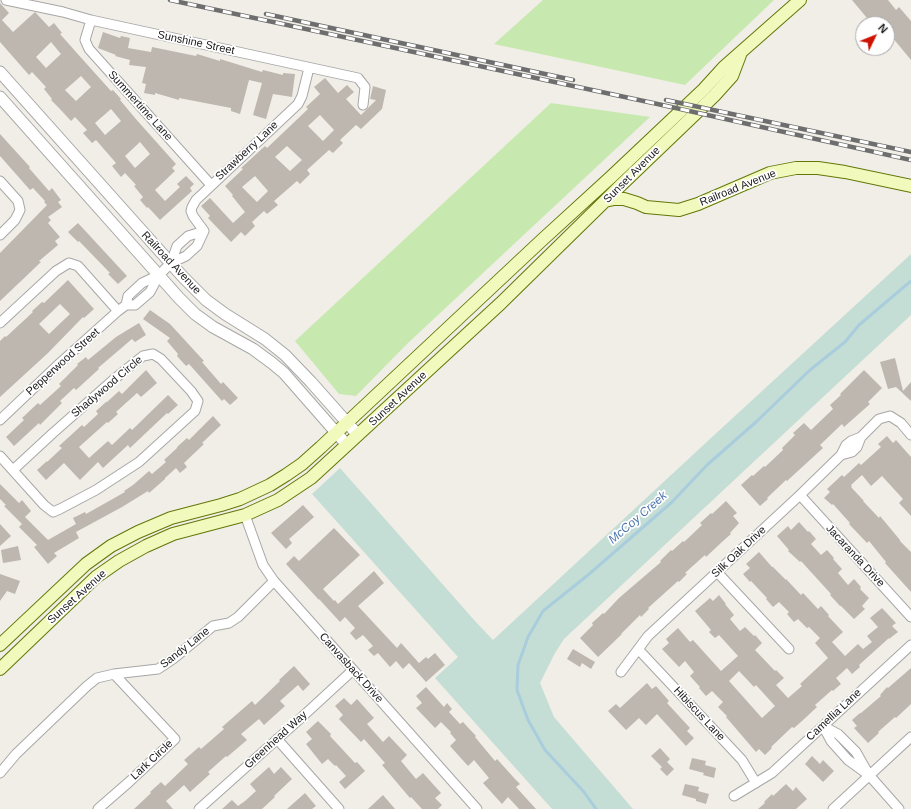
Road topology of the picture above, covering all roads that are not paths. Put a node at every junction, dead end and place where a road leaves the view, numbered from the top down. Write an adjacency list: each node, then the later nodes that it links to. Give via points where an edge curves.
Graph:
1 (6, 0): 3 (street, Sunshine Street)
2 (800, 0): 9 (main road, Sunset Avenue, via 724,67)
3 (91, 20): 4 (street, Sunshine Street); 10 (street, Summertime Lane, via 86,40 89,49)
4 (309, 68): 7 (street, Sunshine Street, via 358,78 365,87); 10 (street, Strawberry Lane, via 298,104)
5 (0, 72): 16 (street, Railroad Avenue)
6 (0, 97): 17 (street, Railroad Avenue)
7 (363, 105)
8 (0, 181): 15 (street, via 18,201 20,210 15,220)
9 (616, 182): 12 (main road, Sunset Avenue); 13 (main road, Railroad Avenue); 21 (main road, Sunset Avenue, via 542,240)
10 (211, 185): 14 (street, Strawberry Lane, via 196,200 191,212)
11 (911, 186): 13 (main road, Railroad Avenue, via 845,172 796,168 770,173 679,210 646,207)
12 (606, 201): 13 (main road, Railroad Avenue, via 624,199); 23 (main road, Sunset Avenue, via 501,304)
13 (637, 203)
14 (204, 231): 16 (street, via 197,246 186,256); 16 (street, via 188,236 177,246)
15 (0, 235)
16 (171, 263): 17 (street, Pepperwood Street); 21 (street, Railroad Avenue, via 206,300 285,355)
17 (159, 275): 18 (street, Pepperwood Street, via 142,284 128,296 126,305); 22 (street, Railroad Avenue, via 195,314 253,349 284,373)
18 (118, 312): 19 (street, via 78,266 69,263 56,271); 20 (street, Pepperwood Street)
19 (0, 323)
20 (0, 420)
21 (347, 423): 22 (main road, Sunset Avenue); 23 (street, Railroad Avenue)
22 (337, 433): 25 (street, Railroad Avenue); 33 (main road, Sunset Avenue, via 302,464 270,485 240,499 171,518 111,546 86,564)
23 (358, 435): 25 (main road, Sunset Avenue)
24 (911, 435): 28 (street, Silk Oak Drive, via 901,423 890,416 879,419 861,437 852,452 841,455)
25 (347, 445): 29 (main road, Sunset Avenue, via 296,489)
26 (0, 456): 27 (street, Shadywood Circle)
27 (13, 470): 27 (street, Shadywood Circle, via 53,512 96,490 139,462 195,411 198,401 161,359 153,354 143,356)
28 (800, 495): 30 (street, Silk Oak Drive); 32 (street, Jacaranda Drive)
29 (245, 516): 31 (street, Canvasback Drive, via 263,565); 37 (main road, Sunset Avenue, via 173,534 119,561 96,578)
30 (717, 572): 35 (street, Silk Oak Drive, via 648,636); 36 (street)
31 (274, 581): 38 (street, Canvasback Drive); 40 (street, Sandy Lane, via 238,617 229,623 214,626 158,669)
32 (911, 617)
33 (0, 645)
34 (911, 645): 41 (street, Camellia Lane)
35 (638, 649): 39 (street, Silk Oak Drive); 46 (street, Hibiscus Lane, via 742,760)
36 (789, 649)
37 (0, 668)
38 (353, 670): 43 (street, Greenhead Way); 51 (street, Canvasback Drive)
39 (621, 672)
40 (114, 674): 44 (street, Sandy Lane, via 97,678 87,686 16,754); 48 (street, Lark Circle, via 175,739)
41 (824, 726): 45 (street, via 831,741 848,760); 46 (street, Camellia Lane, via 772,773)
42 (911, 737): 45 (street)
43 (277, 739): 49 (street, Greenhead Way); 50 (street)
44 (0, 774)
45 (869, 775): 52 (street); 53 (street)
46 (756, 783): 47 (street, Camellia Lane)
47 (734, 796)
48 (98, 809)
49 (199, 809)
50 (339, 809)
51 (477, 809)
52 (833, 809)
53 (899, 809)

